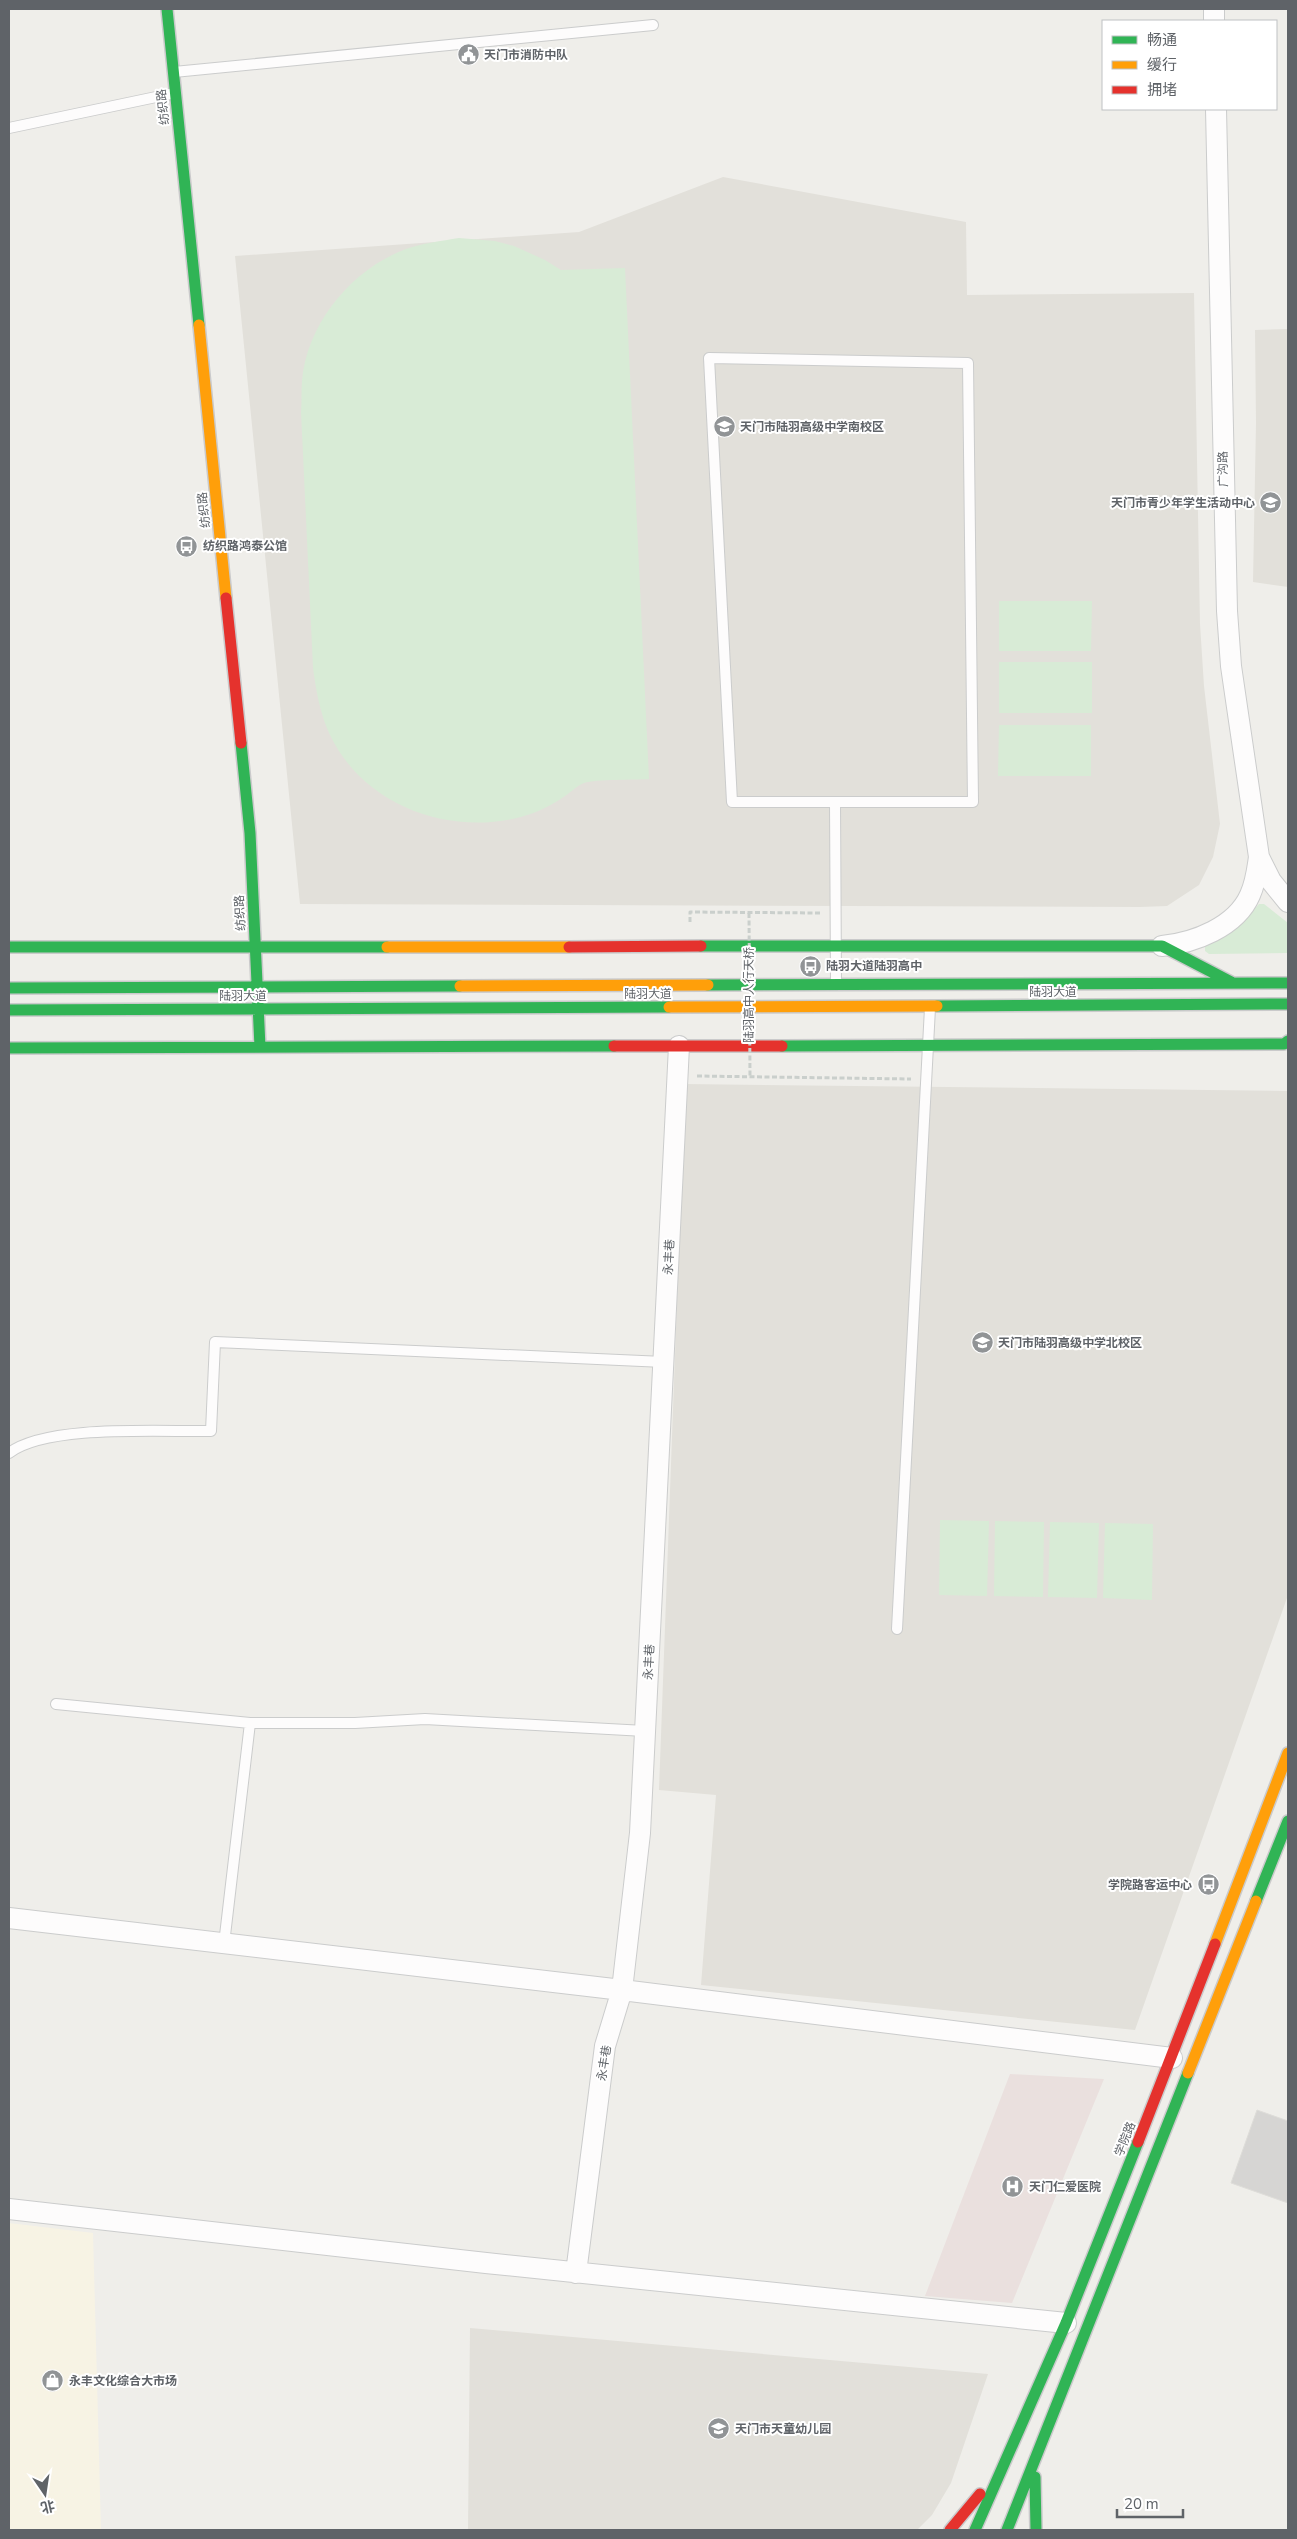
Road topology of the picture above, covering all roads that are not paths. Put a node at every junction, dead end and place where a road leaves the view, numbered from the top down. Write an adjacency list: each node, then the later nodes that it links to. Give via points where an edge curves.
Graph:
1 (167, 9): 3 (main road, 纺织路)
2 (653, 25): 3 (lane)
3 (174, 72): 4 (main road, 纺织路)
4 (176, 93): 6 (lane); 13 (main road, 纺织路, via 250,833)
5 (1216, 110): 8 (street, 广沟路, via 1227,611 1232,675)
6 (9, 128)
7 (835, 802): 7 (lane, via 732,802 709,358 968,363 973,802); 10 (lane)
8 (1258, 856): 9 (street, via 1271,881); 11 (street, via 1257,876 1250,897 1234,915 1217,930 1197,940)
9 (1288, 902)
10 (836, 946): 11 (main road); 13 (main road); 16 (lane)
11 (1162, 946): 15 (main road)
12 (9, 947): 13 (main road)
13 (256, 947): 17 (main road, 纺织路)
14 (1288, 983): 15 (main road, 陆羽大道)
15 (1235, 984): 16 (main road, 陆羽大道)
16 (836, 985): 17 (main road, 陆羽大道)
17 (257, 987): 18 (main road, 陆羽大道); 21 (main road, 纺织路)
18 (9, 988)
19 (1288, 1004): 20 (main road, 陆羽大道)
20 (930, 1007): 21 (main road, 陆羽大道); 25 (lane)
21 (258, 1009): 22 (main road, 陆羽大道); 26 (main road, 纺织路)
22 (9, 1010)
23 (1288, 1041): 25 (main road, via 1284,1044)
24 (679, 1046): 25 (main road); 26 (main road); 28 (street, 永丰巷)
25 (928, 1046): 30 (lane)
26 (260, 1047): 27 (main road)
27 (9, 1048)
28 (664, 1362): 29 (lane, via 216,1342 211,1432 74,1433 43,1437); 33 (street, 永丰巷)
29 (9, 1453)
30 (897, 1629)
31 (56, 1704): 32 (lane)
32 (250, 1723): 33 (lane, via 426,1719); 37 (lane)
33 (646, 1731): 38 (street, 永丰巷, via 640,1834)
34 (1288, 1753): 39 (main road, 学院路)
35 (1288, 1821): 44 (main road)
36 (9, 1918): 37 (street)
37 (224, 1944): 38 (street)
38 (622, 1990): 39 (street); 41 (street, 永丰巷, via 605,2046)
39 (1172, 2058): 42 (main road, 学院路)
40 (9, 2209): 41 (street)
41 (576, 2272): 42 (street)
42 (1066, 2324): 43 (main road, 学院路)
43 (1006, 2459): 45 (main road); 46 (main road, 学院路)
44 (1035, 2466): 47 (main road); 48 (main road)
45 (950, 2530)
46 (974, 2530)
47 (1008, 2530)
48 (1036, 2530)

